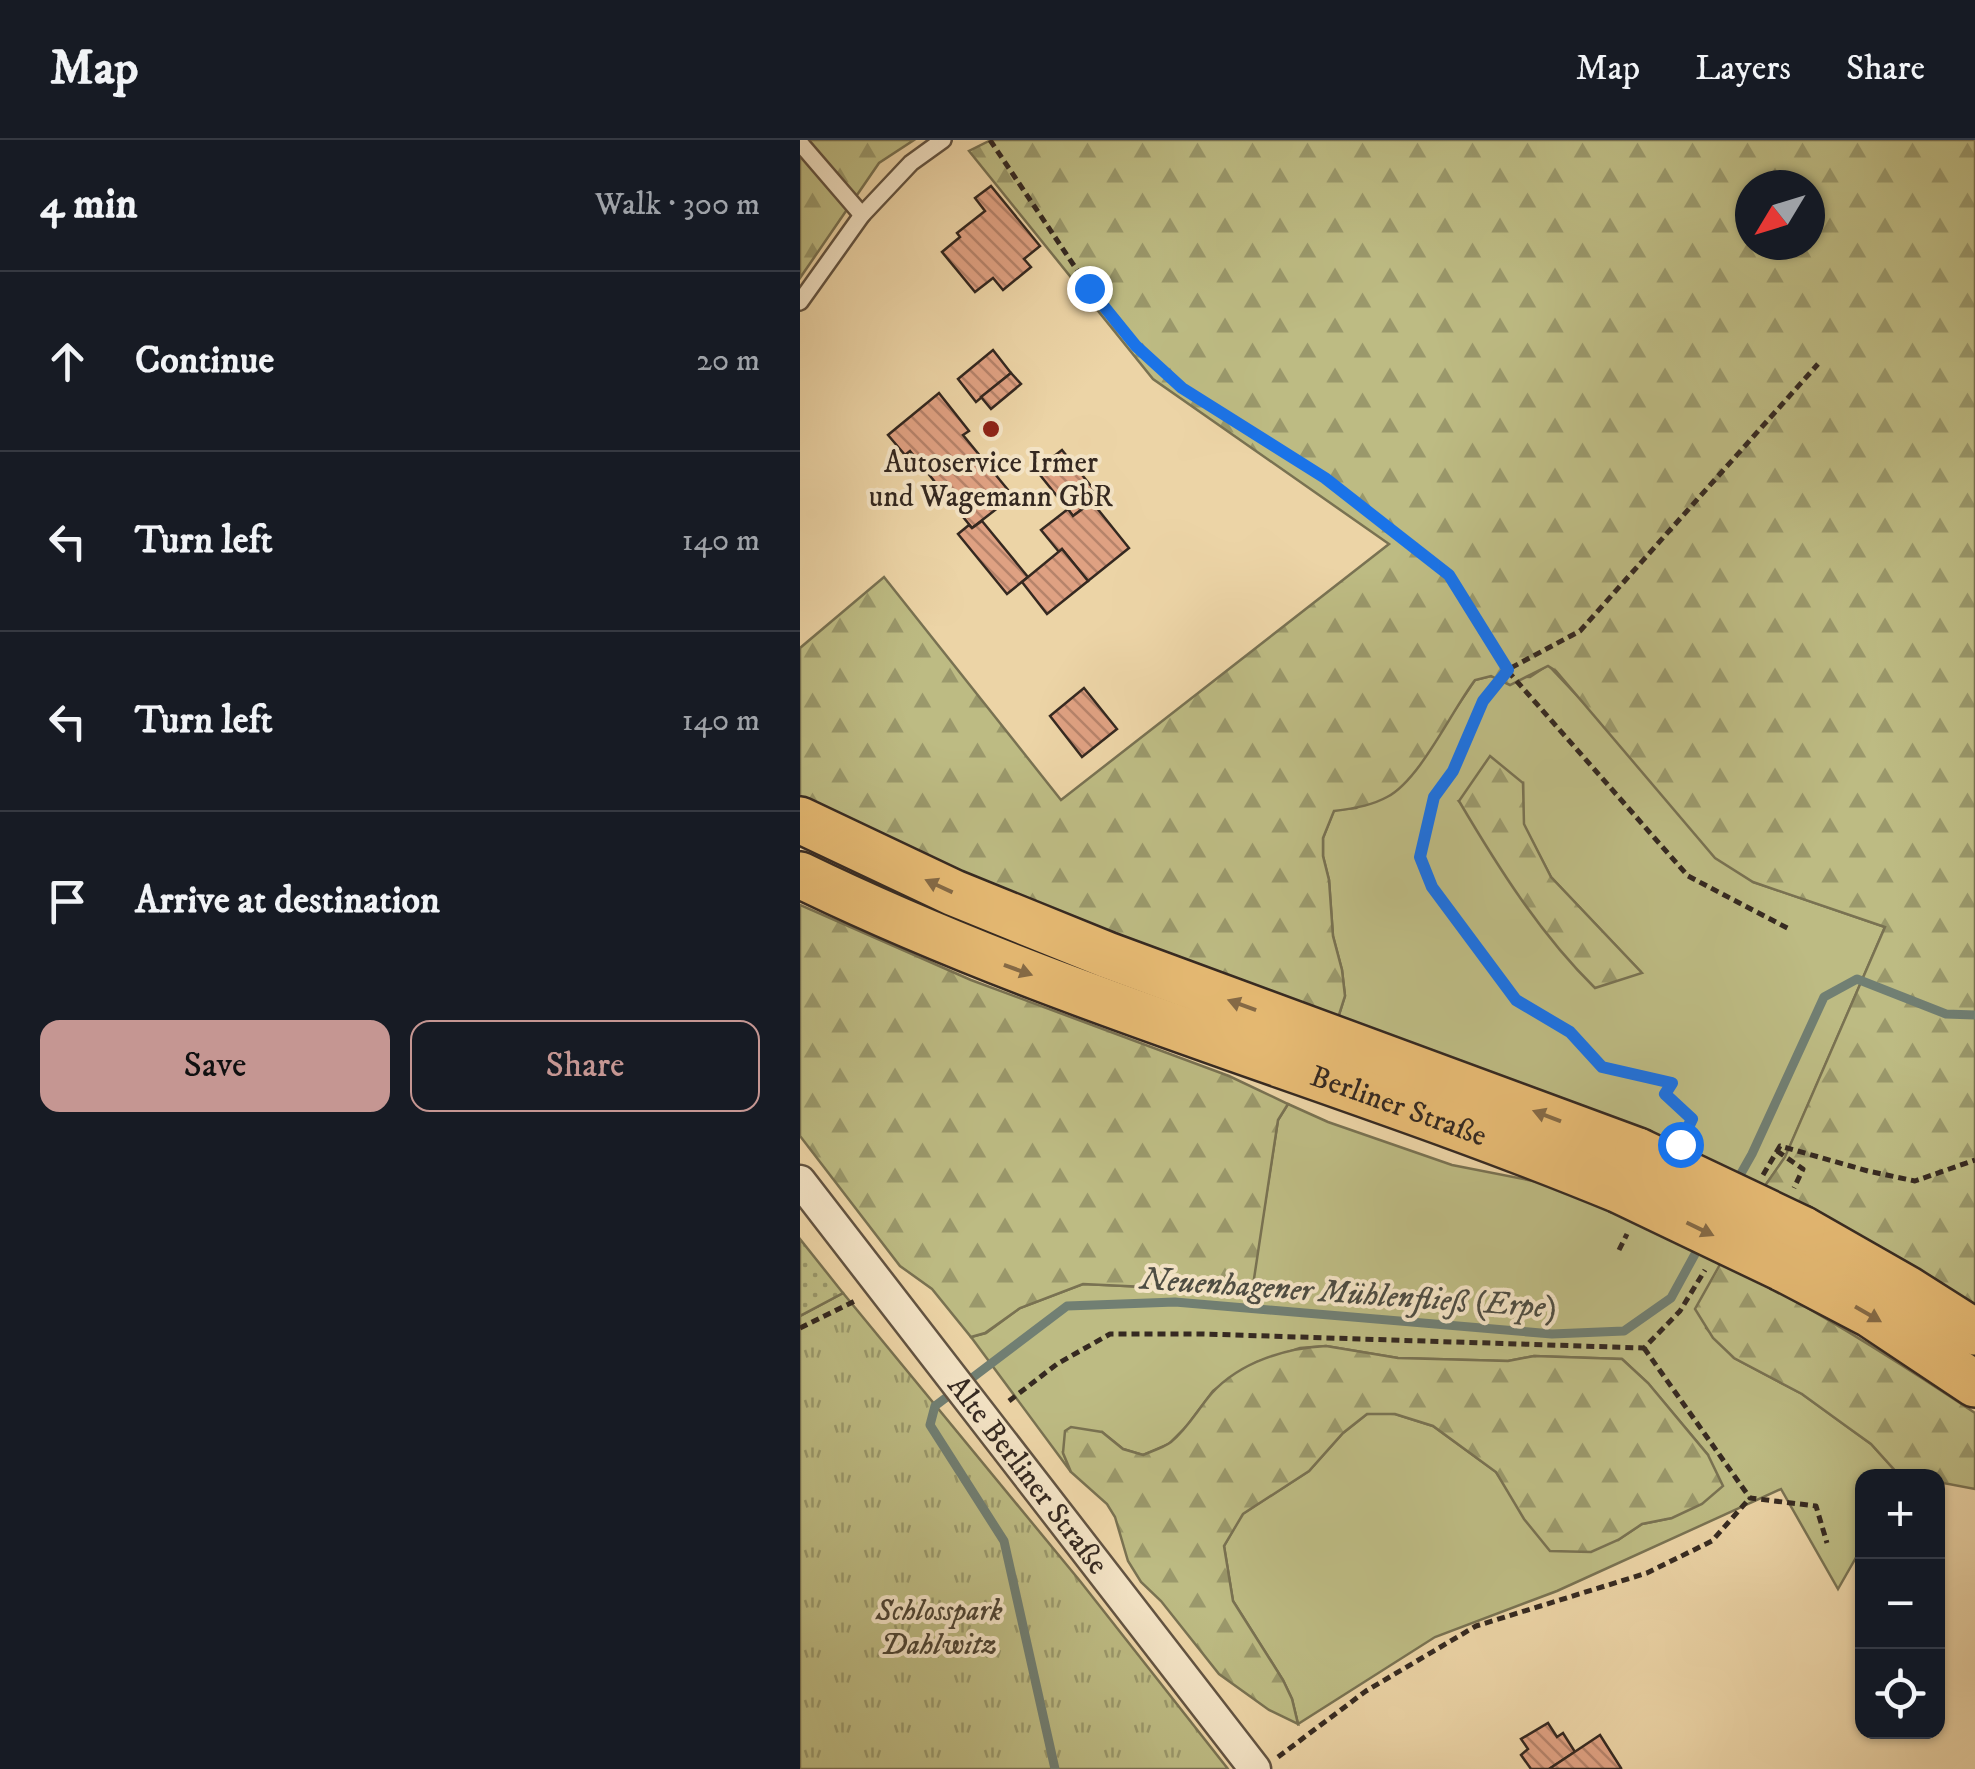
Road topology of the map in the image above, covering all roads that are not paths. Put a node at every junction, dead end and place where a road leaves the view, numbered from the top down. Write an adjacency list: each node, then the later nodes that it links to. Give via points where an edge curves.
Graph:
1 (913, 140): 3 (lane)
2 (800, 143): 4 (lane)
3 (938, 143): 4 (lane)
4 (862, 215): 5 (lane)
5 (800, 302)
6 (800, 820): 8 (main road, Berliner Straße, one-way to 6, via 954,893)
7 (800, 874): 8 (main road, Berliner Straße, one-way to 8, via 995,962 1520,1149)
8 (1642, 1178): 10 (main road, Berliner Straße, bridge)
9 (800, 1181): 13 (street, Alte Berliner Straße, via 938,1360 997,1410)
10 (1792, 1249): 11 (main road, Berliner Straße, via 1906,1288); 12 (main road, Berliner Straße, one-way to 12, via 1870,1314)
11 (1975, 1332)
12 (1975, 1384)
13 (1265, 1764)

